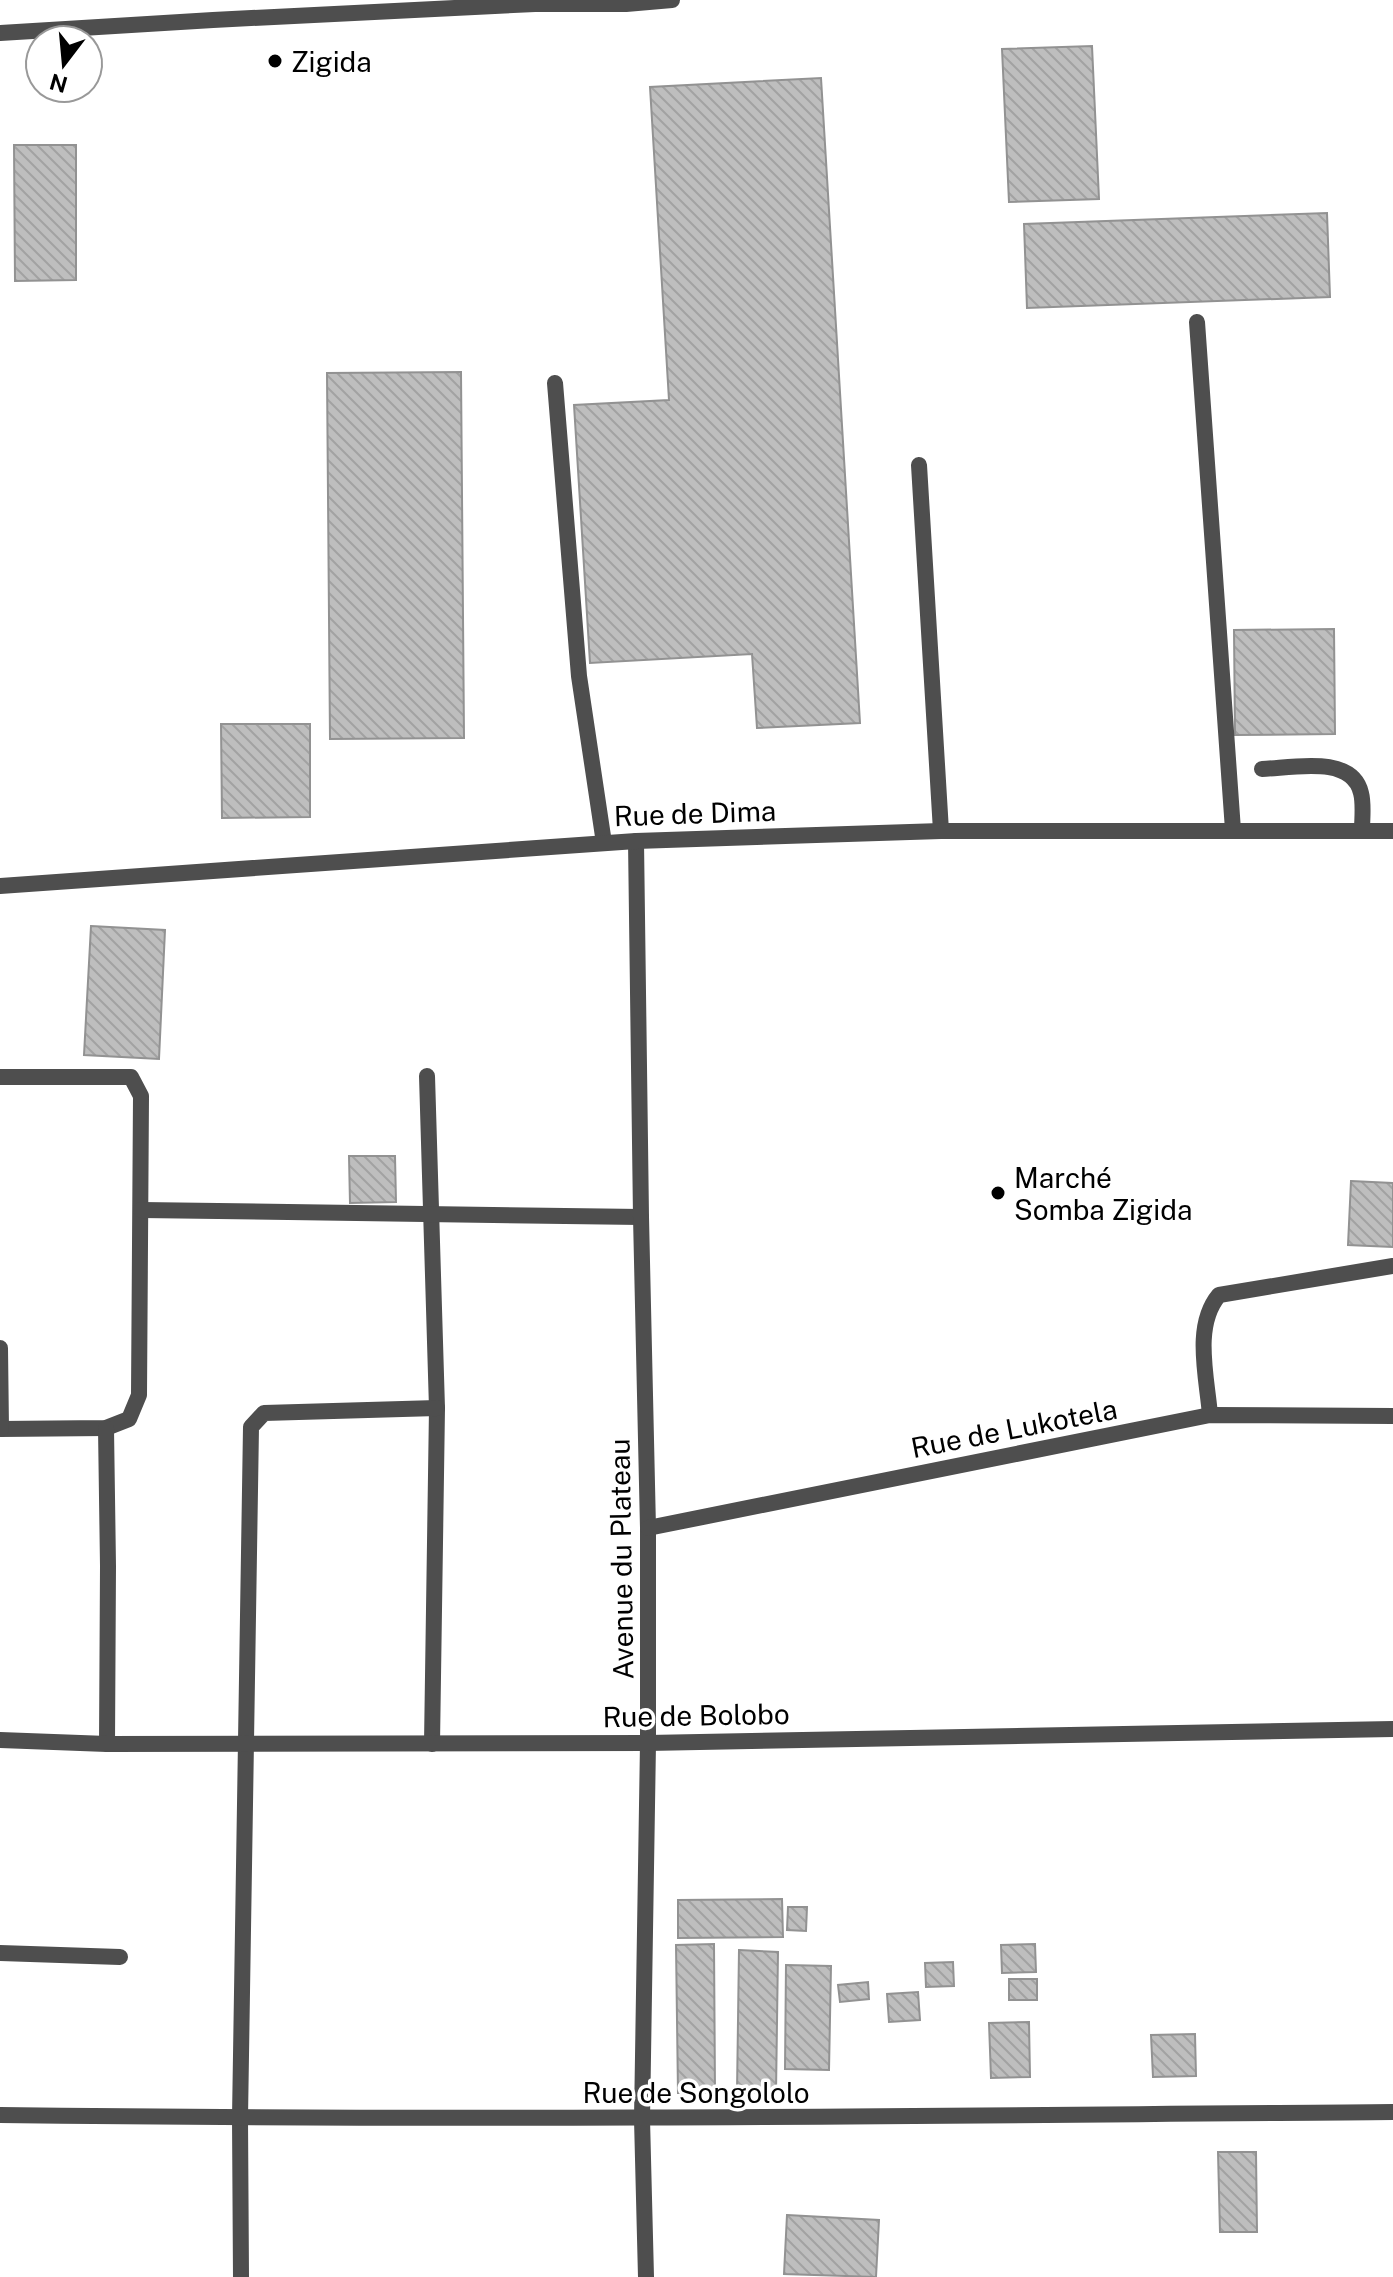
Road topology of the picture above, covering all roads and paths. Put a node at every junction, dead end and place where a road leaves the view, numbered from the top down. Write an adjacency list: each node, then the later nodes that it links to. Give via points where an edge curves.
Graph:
1 (672, 0): 2 (street)
2 (0, 33)
3 (1197, 322): 7 (street)
4 (555, 383): 12 (street, via 579,676)
5 (919, 465): 8 (street)
6 (1262, 769): 9 (street, via 1330,766 1349,773 1361,792)
7 (1233, 830): 8 (street, Rue de Dima); 9 (street, Rue de Dima)
8 (941, 831): 11 (street, Rue de Dima)
9 (1362, 831): 10 (street, Rue de Dima)
10 (1393, 831)
11 (636, 841): 12 (street, Rue de Dima); 18 (street, Avenue du Plateau)
12 (604, 843): 13 (street, Rue de Dima)
13 (0, 886)
14 (427, 1076): 17 (street)
15 (0, 1077): 16 (street, via 131,1077 141,1096)
16 (141, 1210): 17 (street); 24 (street, via 139,1395 129,1419)
17 (430, 1213): 18 (street); 21 (street)
18 (641, 1217): 26 (street, Avenue du Plateau)
19 (1393, 1266): 22 (street, via 1219,1295 1204,1326)
20 (0, 1348): 25 (street)
21 (437, 1408): 31 (street, via 264,1413 251,1427); 32 (street)
22 (1210, 1415): 23 (street, Rue de Lukotela); 26 (street, Rue de Lukotela)
23 (1393, 1416)
24 (106, 1428): 25 (street); 30 (street)
25 (0, 1429)
26 (648, 1528): 29 (street, Avenue du Plateau)
27 (1393, 1729): 29 (street, Rue de Bolobo)
28 (0, 1740): 30 (street, Rue de Bolobo)
29 (648, 1743): 32 (street, Rue de Bolobo); 38 (street, Avenue du Plateau)
30 (107, 1744): 31 (street, Rue de Bolobo)
31 (245, 1744): 32 (street, Rue de Bolobo); 37 (street)
32 (432, 1744)
33 (0, 1953): 34 (street)
34 (120, 1957)
35 (1393, 2112): 38 (street, Rue de Songololo)
36 (0, 2115): 37 (street, Rue de Songololo)
37 (240, 2118): 38 (street, Rue de Songololo); 39 (street)
38 (642, 2119): 40 (street, Avenue du Plateau)
39 (241, 2277)
40 (646, 2277)

